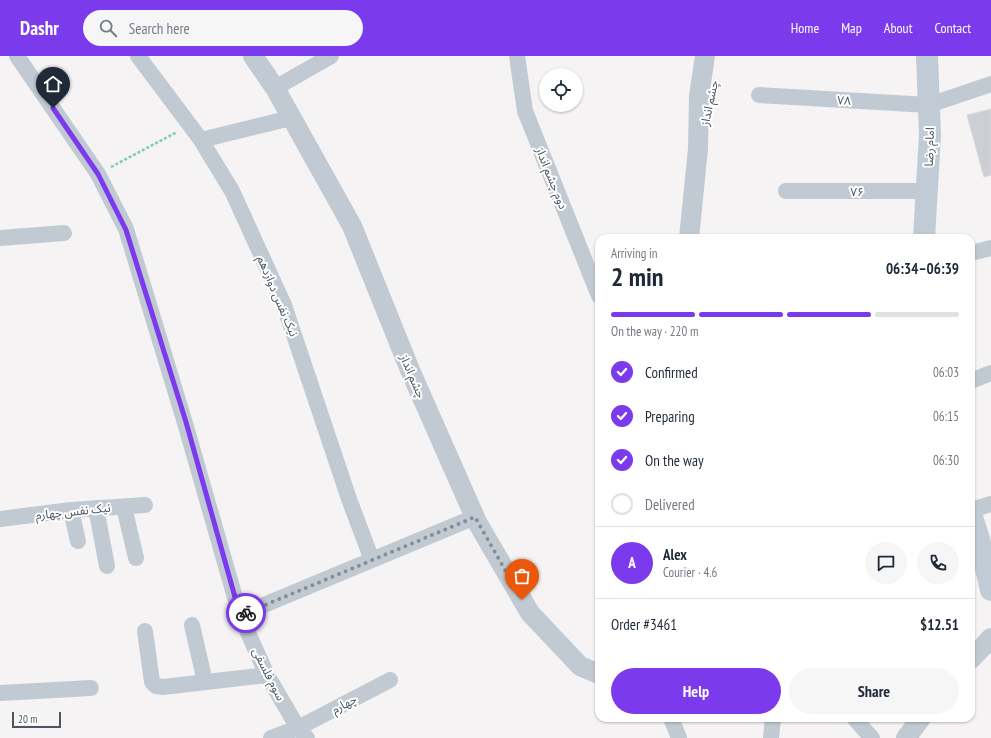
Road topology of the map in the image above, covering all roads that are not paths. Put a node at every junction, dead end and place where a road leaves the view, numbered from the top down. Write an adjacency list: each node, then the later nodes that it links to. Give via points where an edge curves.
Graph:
1 (17, 56): 41 (street, سوم فلسفی, via 98,174 126,230 186,422)
2 (138, 56): 14 (street, نیک نفس دوازدهم)
3 (253, 56): 10 (street, چشم انداز)
4 (331, 56): 10 (street)
5 (517, 56): 24 (street, دوم چشم انداز, via 525,111)
6 (705, 56): 15 (street, چشم انداز, via 699,96)
7 (717, 56): 15 (street, چشم انداز, via 712,99)
8 (927, 56): 12 (main road, امام رضا)
9 (991, 84): 12 (street)
10 (275, 88): 13 (street, چشم انداز)
11 (759, 95): 12 (street, ۷۸)
12 (929, 105): 17 (main road, امام رضا)
13 (291, 118): 14 (street); 33 (street, چشم انداز, via 352,226 410,370)
14 (201, 140): 38 (street, نیک نفس دوازدهم, via 232,191 284,305)
15 (698, 149): 19 (street, چشم انداز)
16 (786, 191): 17 (street, ۷۶)
17 (927, 191): 20 (main road, امام رضا)
18 (64, 233): 21 (street)
19 (689, 234)
20 (924, 234)
21 (0, 238)
22 (991, 248): 23 (street)
23 (975, 252)
24 (595, 286)
25 (991, 373): 26 (street)
26 (975, 379)
27 (991, 504): 31 (street)
28 (145, 505): 29 (street, نیک نفس چهارم)
29 (124, 506): 30 (street, نیک نفس چهارم); 37 (street)
30 (96, 508): 32 (street, نیک نفس چهارم); 39 (street)
31 (975, 509)
32 (71, 510): 34 (street, نیک نفس چهارم); 36 (street)
33 (475, 517): 38 (street); 46 (street, چشم انداز, via 530,613 580,666)
34 (0, 519)
35 (975, 540): 40 (main road)
36 (78, 541)
37 (136, 558)
38 (372, 560): 41 (street)
39 (107, 566)
40 (991, 590)
41 (240, 615): 47 (street, سوم فلسفی)
42 (192, 625): 49 (street)
43 (145, 631): 49 (street, via 152,682 156,686)
44 (991, 638): 45 (street)
45 (975, 654)
46 (595, 672)
47 (266, 675): 49 (street); 56 (street, سوم فلسفی)
48 (390, 680): 56 (street, چهارم)
49 (205, 682)
50 (91, 688): 51 (street)
51 (0, 692)
52 (673, 722): 58 (street)
53 (773, 722): 59 (street)
54 (858, 722): 60 (street)
55 (917, 722): 61 (street)
56 (302, 733): 57 (street, چهارم)
57 (271, 738)
58 (679, 738)
59 (771, 738)
60 (872, 738)
61 (906, 738)

